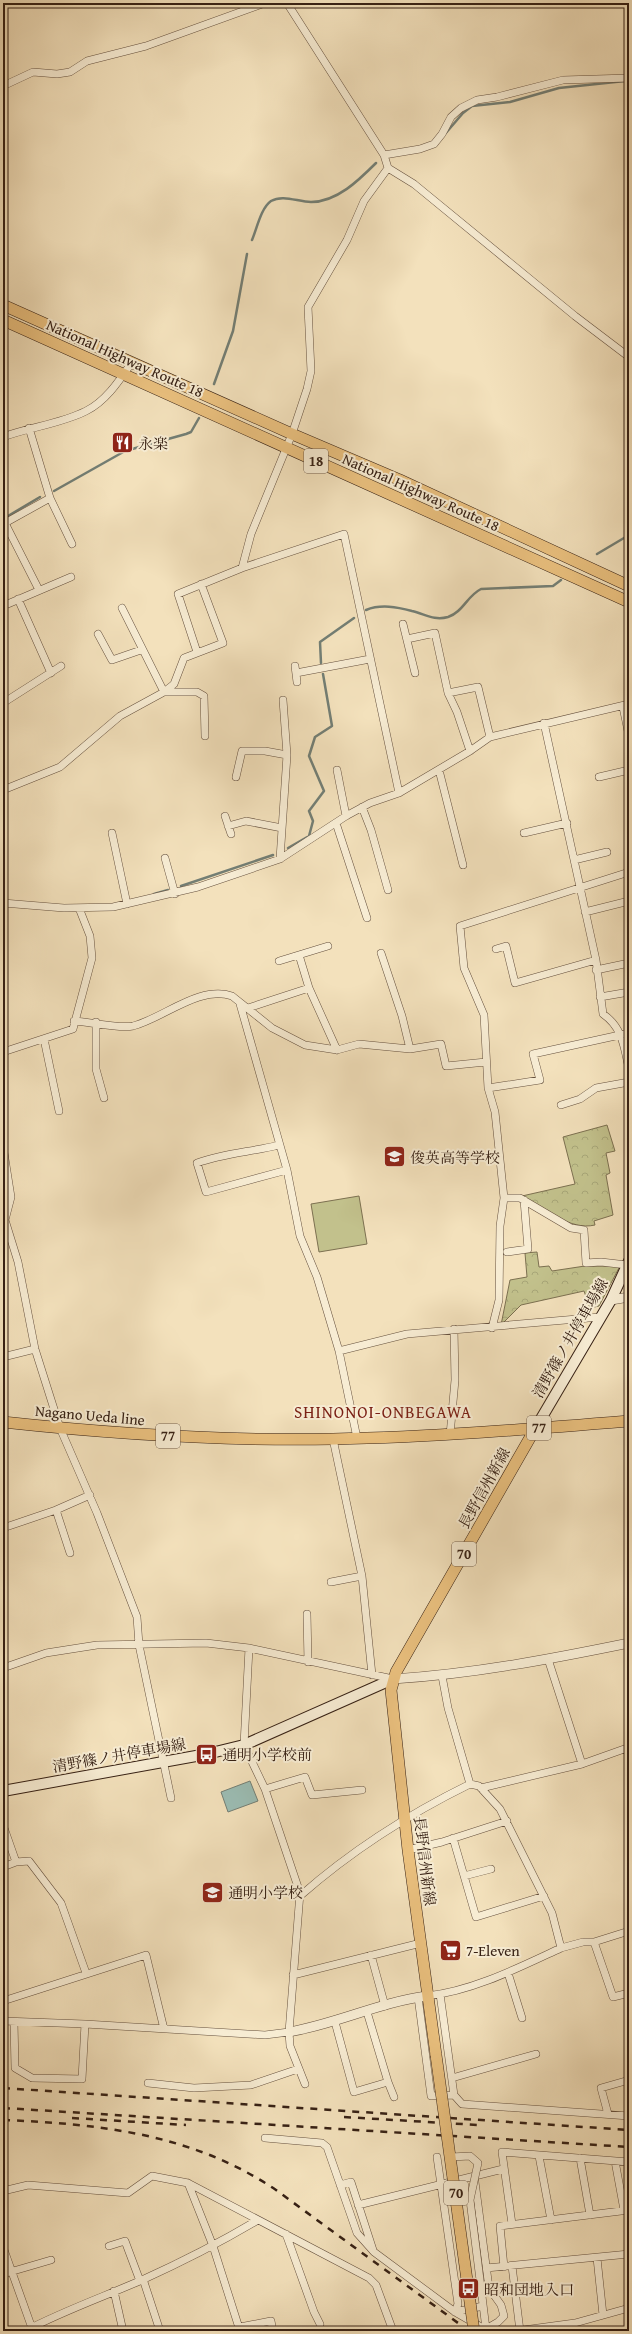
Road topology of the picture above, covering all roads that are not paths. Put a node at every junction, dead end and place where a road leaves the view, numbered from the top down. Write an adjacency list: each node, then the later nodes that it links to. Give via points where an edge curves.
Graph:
1 (265, 3): 4 (street, via 146,46 87,61 70,72 33,72)
2 (287, 3): 5 (street)
3 (629, 78): 5 (street, via 562,80 477,100 461,108 451,117 434,144)
4 (3, 86)
5 (384, 155): 6 (street)
6 (388, 168): 9 (street, via 414,184); 13 (street, via 364,201 347,240 308,307 311,371)
7 (3, 305): 10 (main road, National Highway Route 18 / 18)
8 (3, 320): 11 (main road, National Highway Route 18 / 18)
9 (629, 357)
10 (132, 362): 11 (street); 13 (main road, National Highway Route 18 / 18)
11 (124, 373): 12 (street, via 102,400 86,411); 15 (main road, National Highway Route 18 / 18)
12 (29, 428): 14 (street); 16 (street)
13 (292, 434): 15 (street); 21 (main road, National Highway Route 18 / 18, via 400,480)
14 (3, 437)
15 (286, 448): 18 (street, via 251,534); 24 (main road, National Highway Route 18 / 18)
16 (50, 498): 17 (street); 22 (street, via 5,522)
17 (72, 544)
18 (242, 568): 20 (street); 32 (street, via 344,534)
19 (71, 577): 22 (street)
20 (201, 584): 31 (street, via 178,594); 31 (street, via 223,643)
21 (629, 586)
22 (39, 590): 23 (street)
23 (18, 599): 25 (street); 34 (street)
24 (629, 602)
25 (3, 606)
26 (122, 608): 30 (street)
27 (403, 624): 29 (street)
28 (98, 634): 30 (street, via 112,660)
29 (407, 639): 35 (street); 38 (street, via 435,633)
30 (142, 650): 37 (street)
31 (197, 652): 37 (street, via 184,658 174,684)
32 (370, 659): 36 (street, via 296,670); 54 (street)
33 (61, 666): 34 (street)
34 (51, 673): 40 (street)
35 (415, 673)
36 (297, 682)
37 (164, 692): 43 (street, via 197,692 204,696); 53 (street, via 120,716 60,767)
38 (448, 693): 45 (street, via 478,686); 46 (street)
39 (283, 700): 47 (street)
40 (3, 703)
41 (626, 706): 42 (street); 44 (street)
42 (544, 723): 45 (street); 59 (street)
43 (205, 736)
44 (629, 736)
45 (490, 737): 46 (street)
46 (470, 751): 49 (street)
47 (287, 755): 52 (street, via 265,751 242,751); 61 (street)
48 (338, 770): 57 (street)
49 (439, 770): 54 (street); 69 (street)
50 (629, 770): 51 (street)
51 (599, 776)
52 (236, 777)
53 (3, 790)
54 (399, 793): 55 (street)
55 (362, 808): 57 (street); 72 (street)
56 (225, 816): 60 (street)
57 (346, 816): 58 (street)
58 (336, 823): 67 (street); 79 (street)
59 (567, 823): 63 (street); 68 (street)
60 (228, 826): 61 (street, via 246,821); 64 (street)
61 (282, 828): 67 (street)
62 (112, 833): 76 (street)
63 (524, 833)
64 (230, 834)
65 (607, 852): 68 (street)
66 (165, 858): 73 (street)
67 (280, 859): 73 (street)
68 (574, 860): 71 (street)
69 (463, 865)
70 (629, 872): 71 (street)
71 (580, 888): 78 (street); 101 (street, via 460,926 464,968 484,1015)
72 (388, 890)
73 (175, 894): 76 (street)
74 (629, 900): 78 (street)
75 (3, 903): 77 (street)
76 (127, 904): 77 (street)
77 (79, 908): 93 (street, via 90,936 92,958)
78 (585, 912): 84 (street)
79 (367, 918)
80 (328, 946): 83 (street)
81 (496, 948): 84 (street, via 506,946 516,983)
82 (381, 953): 98 (street)
83 (299, 955): 85 (street); 88 (street)
84 (596, 960): 87 (street)
85 (278, 961)
86 (629, 963): 87 (street)
87 (596, 970): 90 (street)
88 (309, 988): 92 (street); 99 (street)
89 (629, 992): 90 (street)
90 (600, 997): 96 (street, via 603,1014 615,1022)
91 (240, 1004): 92 (street); 94 (street, via 232,996 224,993 202,996 151,1020 131,1026); 108 (street)
92 (248, 1008): 99 (street, via 272,1028 300,1043)
93 (74, 1021): 94 (street); 97 (street, via 73,1029)
94 (96, 1022): 105 (street, via 96,1069)
95 (629, 1033): 96 (street)
96 (620, 1034): 102 (street); 104 (street, via 533,1054 540,1080)
97 (44, 1039): 100 (street); 107 (street)
98 (410, 1049): 99 (street, via 359,1044); 101 (street, via 441,1044 446,1066)
99 (337, 1050)
100 (3, 1052)
101 (486, 1062): 104 (street)
102 (629, 1069)
103 (629, 1082): 106 (street, via 596,1088 580,1099)
104 (488, 1088): 111 (street, via 495,1112)
105 (104, 1098)
106 (561, 1105)
107 (59, 1111)
108 (280, 1145): 110 (street); 110 (street, via 247,1153 218,1155 197,1163 206,1192)
109 (3, 1146): 120 (street, via 11,1197 5,1220 18,1262)
110 (287, 1170): 121 (street, via 300,1236)
111 (504, 1198): 112 (street); 118 (street, via 500,1226 499,1300)
112 (524, 1200): 113 (street, via 528,1249); 114 (street, via 571,1228 584,1230 586,1264)
113 (507, 1252)
114 (628, 1263): 116 (main road, 清野篠ノ井停車場線)
115 (629, 1298): 116 (street)
116 (611, 1300): 117 (main road, 清野篠ノ井停車場線)
117 (600, 1317): 118 (street); 126 (main road, 清野篠ノ井停車場線)
118 (492, 1328): 119 (street)
119 (454, 1329): 121 (street, via 407,1334); 127 (street, via 455,1380)
120 (35, 1349): 122 (street); 125 (street)
121 (339, 1351): 128 (street)
122 (3, 1357)
123 (629, 1421): 126 (main road, Nagano Ueda line / 77)
124 (3, 1422): 125 (main road, Nagano Ueda line / 77)
125 (60, 1428): 129 (main road, Nagano Ueda line / 77, via 188,1437); 130 (street)
126 (534, 1429): 127 (main road, Nagano Ueda line / 77); 145 (main road, 長野信州新線 / 70)
127 (450, 1435): 128 (main road, Nagano Ueda line / 77)
128 (358, 1438): 129 (main road, Nagano Ueda line / 77)
129 (333, 1439): 134 (street)
130 (90, 1495): 131 (street); 138 (street, via 137,1617)
131 (56, 1510): 132 (street); 133 (street)
132 (3, 1528)
133 (70, 1553)
134 (362, 1576): 135 (street); 143 (street)
135 (331, 1582)
136 (307, 1614): 141 (street)
137 (629, 1643): 140 (street)
138 (139, 1645): 139 (street, via 206,1643); 142 (street, via 97,1645 46,1653); 148 (street)
139 (249, 1648): 141 (street); 146 (street)
140 (548, 1659): 144 (street); 149 (street)
141 (308, 1662): 143 (street)
142 (3, 1668)
143 (372, 1675): 145 (street)
144 (442, 1676): 145 (street); 150 (street, via 448,1708)
145 (393, 1678): 146 (main road, 清野篠ノ井停車場線); 156 (main road, 長野信州新線 / 70, via 390,1690)
146 (244, 1745): 148 (main road, 清野篠ノ井停車場線); 152 (street)
147 (629, 1756): 149 (street, via 626,1748)
148 (163, 1762): 154 (main road, 清野篠ノ井停車場線); 155 (street)
149 (582, 1764): 151 (street)
150 (470, 1784): 151 (street); 156 (street)
151 (481, 1788): 157 (street)
152 (265, 1789): 153 (street, via 305,1777 312,1795); 165 (street, via 291,1861)
153 (362, 1790)
154 (3, 1791)
155 (171, 1798)
156 (405, 1818): 160 (main road, 長野信州新線 / 70); 165 (street)
157 (507, 1821): 159 (street); 166 (street)
158 (3, 1825): 161 (street)
159 (453, 1838): 160 (street); 164 (street)
160 (408, 1850): 169 (main road, 長野信州新線 / 70)
161 (16, 1862): 162 (street); 172 (street, via 29,1861 61,1903)
162 (3, 1867)
163 (491, 1869): 164 (street)
164 (464, 1876): 166 (street, via 476,1917)
165 (300, 1896): 174 (street)
166 (544, 1896): 170 (street, via 552,1913)
167 (629, 1931): 168 (street)
168 (594, 1942): 170 (street); 175 (street, via 613,1998)
169 (421, 1943): 171 (street); 177 (main road, 長野信州新線 / 70)
170 (561, 1948): 173 (street)
171 (371, 1955): 174 (street); 179 (street)
172 (86, 1973): 178 (street); 186 (street, via 146,1955)
173 (508, 1973): 176 (street); 181 (street)
174 (293, 1975): 187 (street)
175 (629, 1993)
176 (440, 1994): 177 (street); 190 (street)
177 (423, 1996): 179 (street); 195 (street, via 431,2096); 201 (main road, 長野信州新線 / 70, bridge, via 436,2055)
178 (3, 2001)
179 (385, 2006): 180 (street)
180 (366, 2012): 184 (street); 192 (street)
181 (522, 2018)
182 (3, 2021): 183 (street)
183 (14, 2022): 185 (street); 185 (street, via 15,2068 32,2078 82,2079)
184 (335, 2022): 187 (street); 192 (street, via 354,2092)
185 (85, 2024): 186 (street)
186 (164, 2029): 187 (street, via 265,2035)
187 (289, 2032): 189 (street, via 290,2046)
188 (536, 2054): 190 (street)
189 (298, 2069): 193 (street, via 251,2085 194,2088); 194 (street)
190 (452, 2078): 195 (street)
191 (629, 2080): 197 (street, via 601,2088)
192 (388, 2082): 196 (street)
193 (148, 2083)
194 (305, 2084)
195 (454, 2094): 197 (street, via 458,2101 467,2105)
196 (394, 2097)
197 (608, 2114): 198 (street)
198 (629, 2116)
199 (265, 2138): 210 (street, via 322,2143 327,2147)
200 (539, 2156): 203 (street); 206 (street, via 502,2152); 216 (street)
201 (451, 2157): 232 (street, bridge, via 470,2156 478,2163 470,2200); 246 (main road, 長野信州新線 / 70, bridge)
202 (437, 2158): 209 (street)
203 (580, 2158): 204 (street); 214 (street)
204 (615, 2161): 205 (street); 213 (street)
205 (629, 2162)
206 (504, 2168): 207 (street); 217 (street)
207 (474, 2175): 209 (street); 227 (street)
208 (188, 2183): 211 (street, via 152,2176 128,2193 28,2185); 215 (street); 220 (street)
209 (441, 2183): 212 (street); 234 (street, via 458,2304)
210 (340, 2185): 212 (street, via 351,2182); 222 (street, via 357,2233)
211 (3, 2191)
212 (358, 2205): 222 (street)
213 (626, 2210): 214 (street)
214 (590, 2215): 216 (street)
215 (258, 2220): 218 (street); 220 (street)
216 (551, 2220): 217 (street)
217 (512, 2224): 226 (street, via 500,2226)
218 (286, 2234): 236 (street); 245 (street, via 369,2278 376,2285)
219 (109, 2246): 230 (street, via 126,2241)
220 (213, 2246): 230 (street); 237 (street)
221 (3, 2247): 228 (street)
222 (374, 2252): 234 (street)
223 (629, 2254): 224 (street)
224 (597, 2258): 226 (street); 235 (street)
225 (51, 2260): 228 (street)
226 (508, 2267): 227 (street); 240 (street)
227 (486, 2268): 239 (street, via 489,2288 501,2305 504,2316)
228 (11, 2272): 229 (street); 238 (street)
229 (3, 2274)
230 (141, 2280): 231 (street); 243 (street)
231 (114, 2291): 238 (street); 241 (street)
232 (483, 2306): 234 (street); 239 (street)
233 (629, 2308): 235 (street)
234 (455, 2312): 239 (street)
235 (603, 2315): 240 (street, via 575,2323)
236 (320, 2324)
237 (240, 2329): 244 (street, via 270,2321)
238 (30, 2330)
239 (487, 2330)
240 (520, 2330): 247 (street)
241 (124, 2331): 242 (street)
242 (137, 2331)
243 (160, 2331)
244 (273, 2331)
245 (393, 2331)
246 (474, 2331)
247 (516, 2331)

